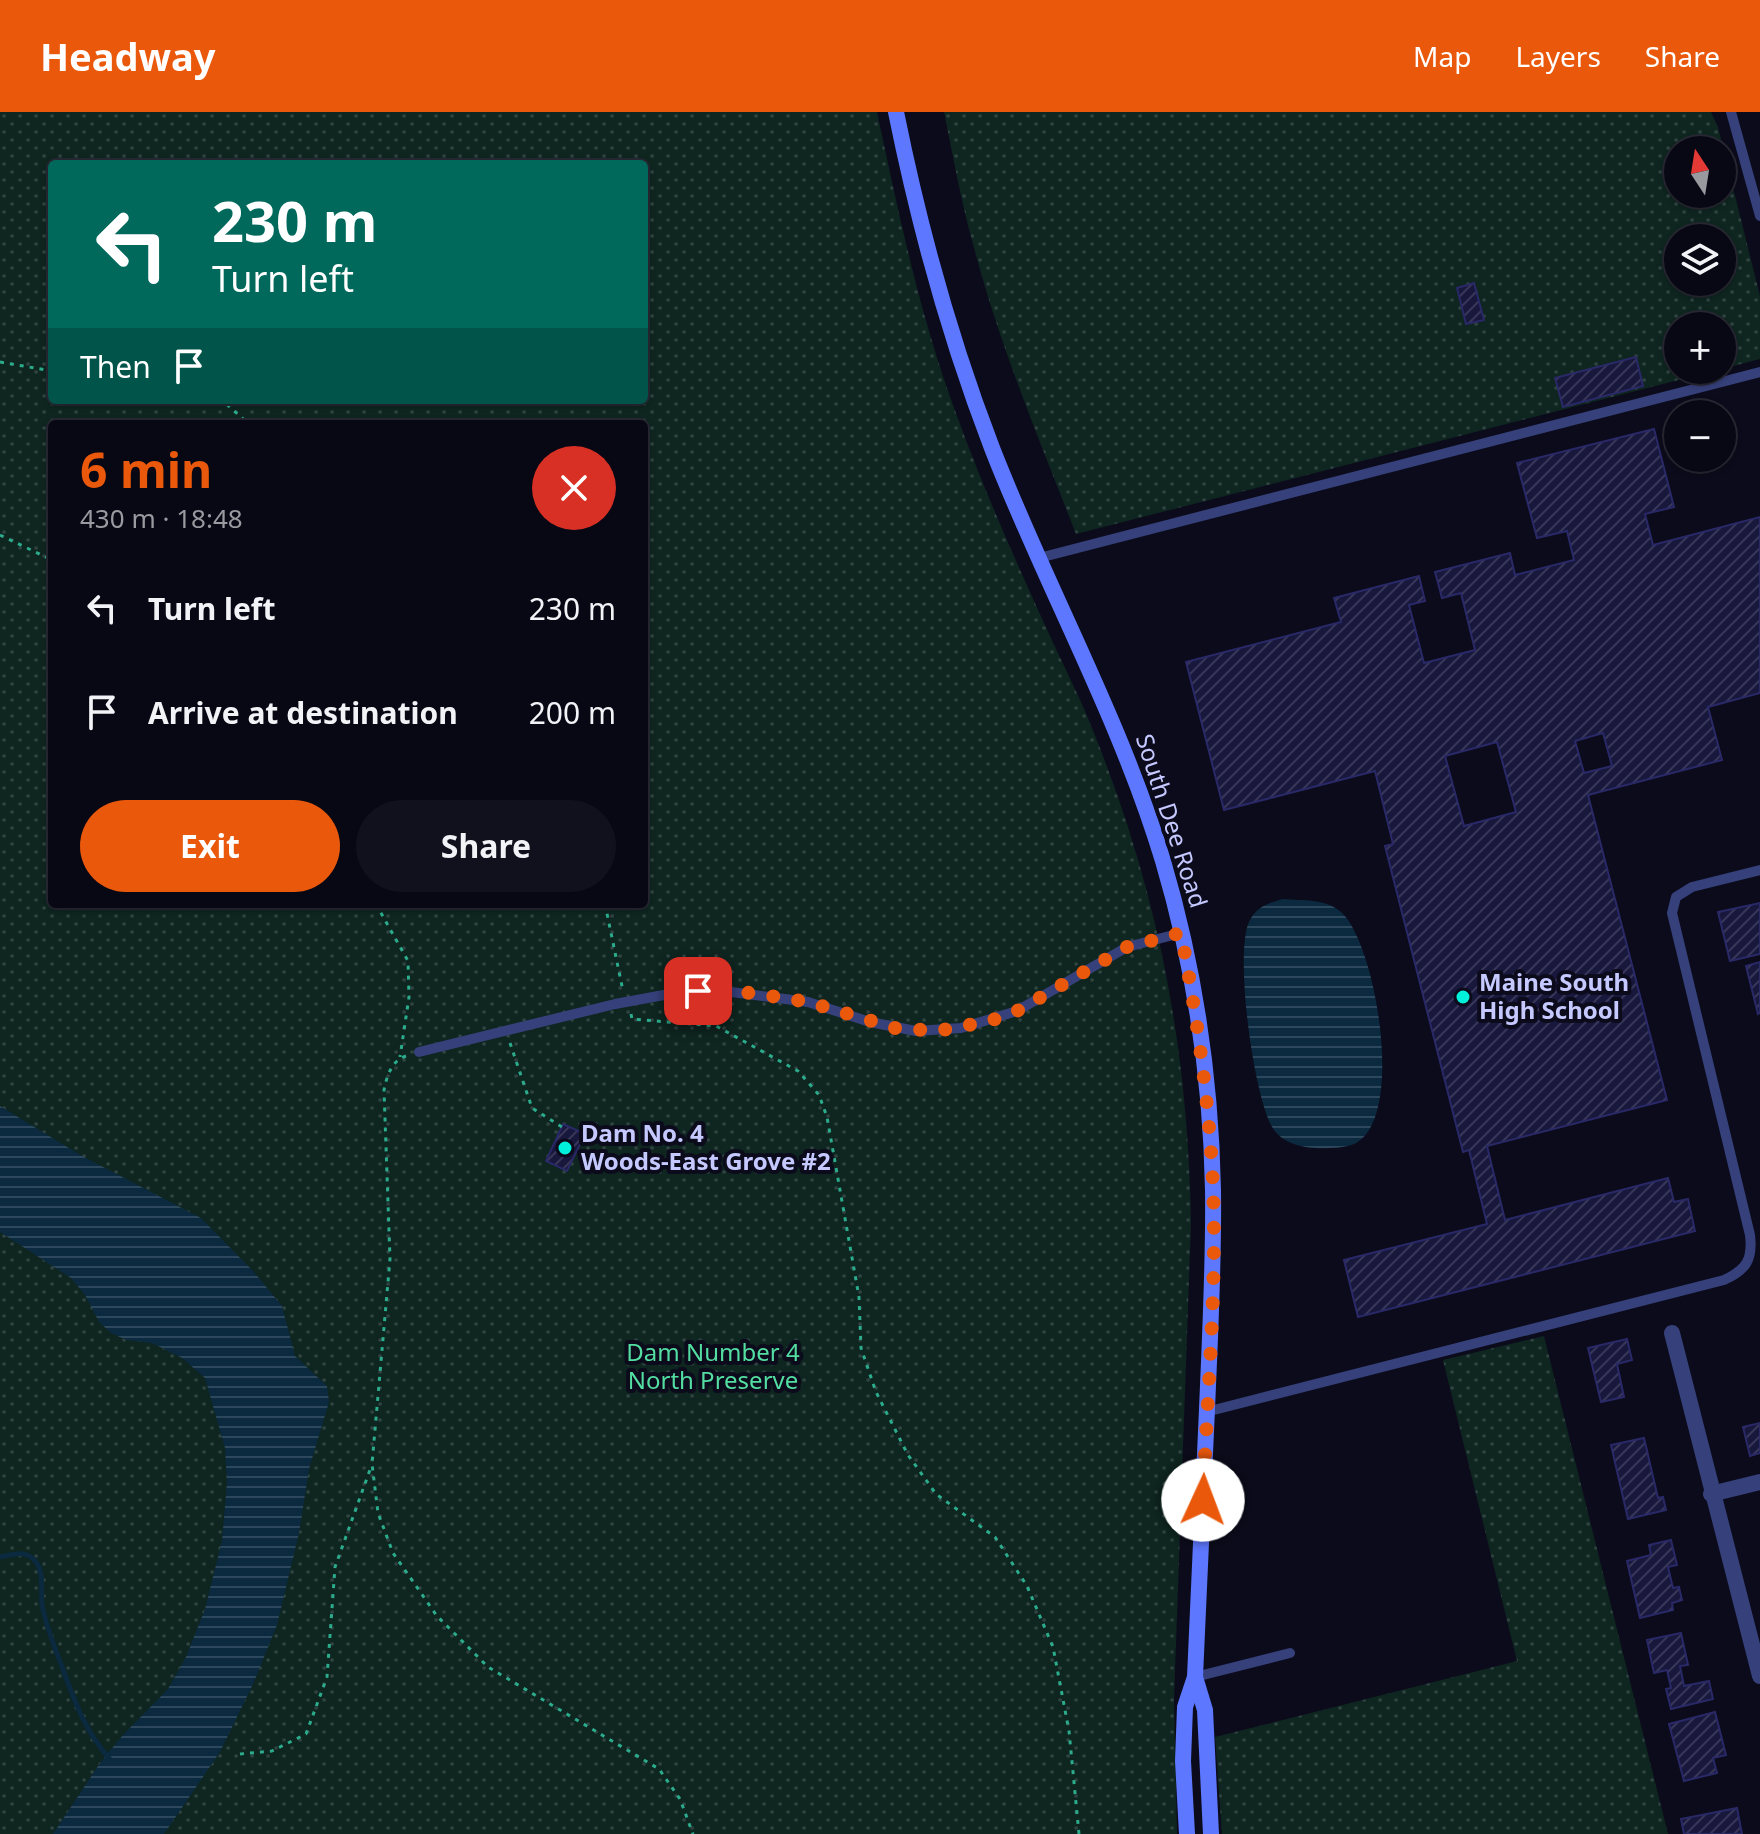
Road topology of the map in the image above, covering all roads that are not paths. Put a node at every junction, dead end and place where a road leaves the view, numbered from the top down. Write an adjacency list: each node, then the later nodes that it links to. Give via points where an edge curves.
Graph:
1 (896, 112): 5 (main road, South Dee Road, via 959,355)
2 (1731, 112): 3 (lane)
3 (1760, 216)
4 (1760, 372): 5 (lane)
5 (1039, 558): 7 (main road, South Dee Road, via 1137,782)
6 (1760, 870): 10 (lane, via 1692,887 1676,897 1672,913 1750,1235 1751,1259 1745,1268 1724,1280)
7 (1181, 933): 8 (lane, via 1127,947 1017,1011 961,1028 905,1030 808,1002 716,990 615,1004); 10 (main road, South Dee Road, via 1209,1114 1213,1269)
8 (419, 1052)
9 (1672, 1333): 12 (street)
10 (1206, 1412): 15 (main road, South Dee Road)
11 (1760, 1482): 12 (street)
12 (1711, 1494): 14 (street)
13 (1290, 1653): 15 (lane)
14 (1760, 1676)
15 (1195, 1677): 16 (main road, South Dee Road, via 1185,1707); 17 (main road, South Dee Road, via 1205,1710)
16 (1187, 1834)
17 (1211, 1834)

